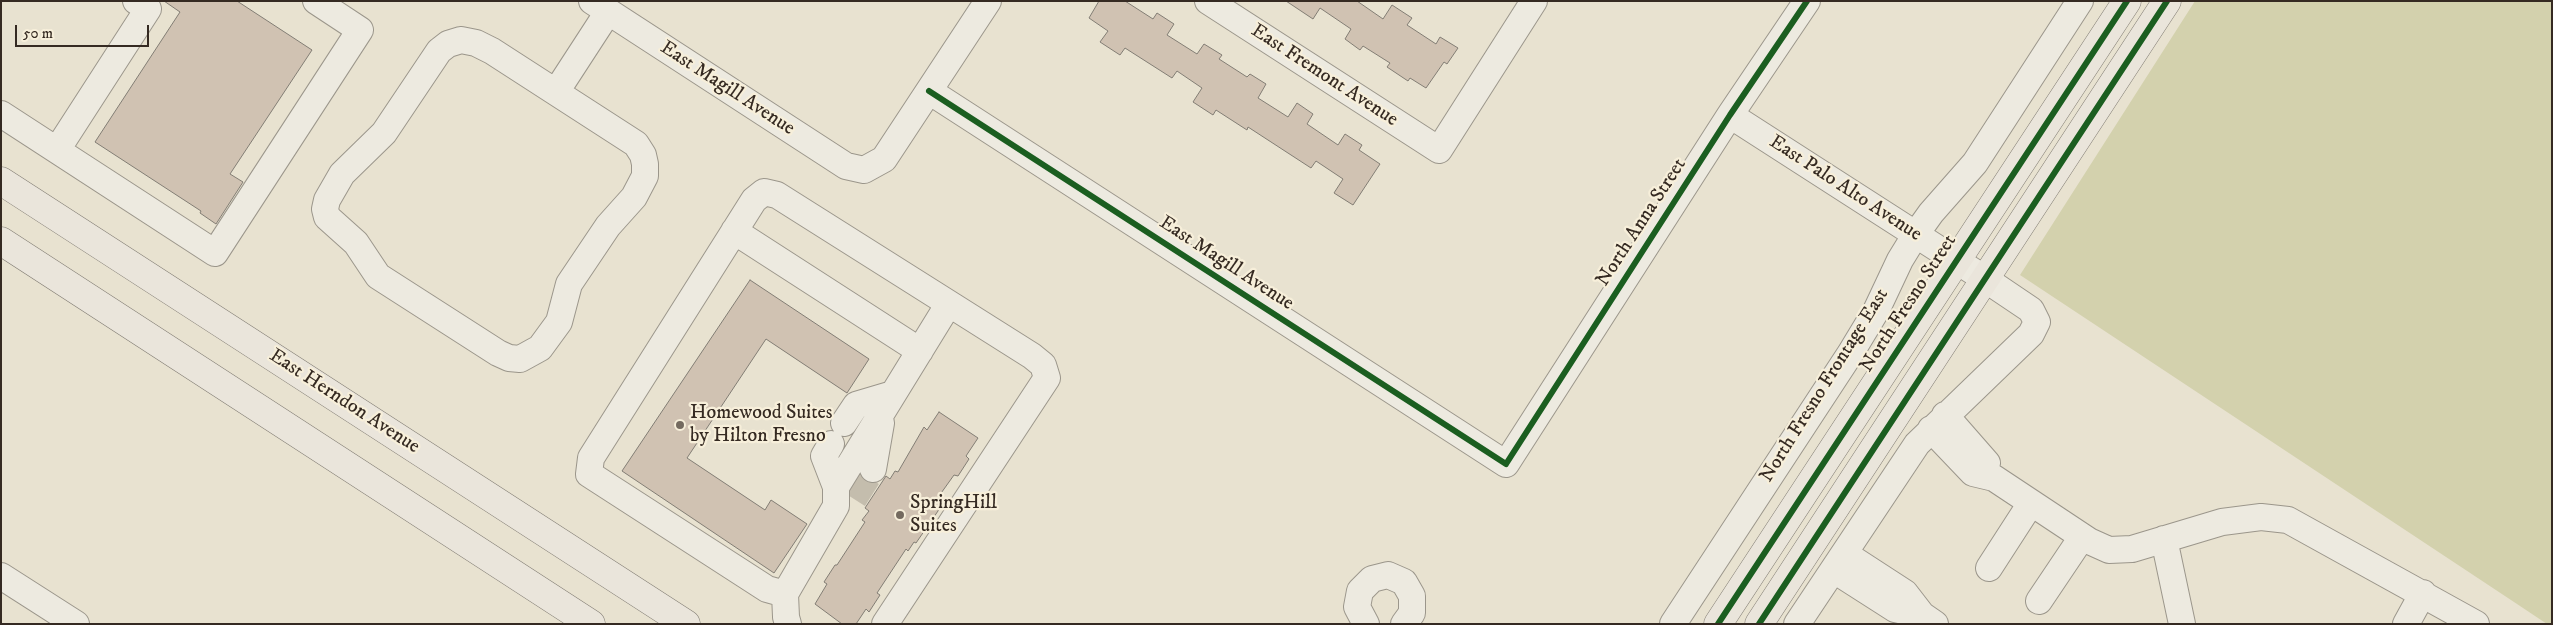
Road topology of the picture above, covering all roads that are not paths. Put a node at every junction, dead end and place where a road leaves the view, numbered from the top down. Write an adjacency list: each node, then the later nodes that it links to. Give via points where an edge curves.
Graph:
1 (136, 1): 15 (street, via 148,9)
2 (316, 1): 15 (street, via 360,30 215,252)
3 (988, 1): 11 (street)
4 (1208, 1): 5 (street, East Fremont Avenue, via 1439,150)
5 (1534, 1)
6 (1807, 1): 14 (street, North Anna Street)
7 (2080, 1): 18 (street, North Fresno Frontage East, via 1975,163)
8 (2127, 1): 20 (main road, North Fresno Street)
9 (2168, 1): 21 (main road)
10 (600, 6): 11 (street, East Magill Avenue, via 846,166 864,170 884,159); 12 (street)
11 (929, 91): 26 (street, East Magill Avenue)
12 (556, 92): 12 (street, via 476,43 461,40 448,44 439,51 384,134 342,174 325,209 333,225 356,242 378,276 509,358 520,359 540,348 559,322 569,284 608,226 634,197 645,176 643,155 636,144)
13 (1, 114): 15 (street)
14 (1730, 115): 18 (street, East Palo Alto Avenue); 26 (street, North Anna Street)
15 (57, 150)
16 (1, 181): 43 (main road, East Herndon Avenue)
17 (734, 231): 22 (street, via 754,200 764,192 777,195); 23 (street); 36 (street, via 590,458 589,474 767,589)
18 (1916, 234): 20 (street, East Palo Alto Avenue); 46 (street, North Fresno Frontage East, via 1850,354)
19 (1, 241): 42 (main road)
20 (1957, 260): 21 (street, East Palo Alto Avenue); 47 (main road, North Fresno Street)
21 (1985, 279): 25 (street, East Palo Alto Avenue, via 2031,310 2037,322 2035,328); 48 (main road)
22 (948, 305): 23 (street); 45 (street, via 1032,356 1042,365 1046,378)
23 (920, 351): 24 (street)
24 (888, 401): 27 (street); 28 (street); 28 (street, via 856,405 824,456)
25 (1938, 422): 29 (street, via 1973,473 1994,478); 32 (street, via 1917,444)
26 (1506, 464)
27 (873, 469)
28 (845, 493): 36 (street)
29 (2031, 503): 30 (street); 33 (street)
30 (2082, 536): 31 (street, via 2109,550 2132,549); 37 (street)
31 (2164, 539): 35 (street, via 2222,522 2261,517 2288,520); 50 (street)
32 (1839, 562): 39 (street, via 1905,593); 49 (street)
33 (1989, 568)
34 (1, 576): 41 (street)
35 (2423, 593): 51 (street); 52 (street)
36 (785, 594): 44 (street)
37 (2039, 601)
38 (1414, 620): 40 (street, via 1409,588 1397,578 1380,576 1372,578 1360,591 1357,608)
39 (1929, 620)
40 (1365, 623)
41 (76, 624)
42 (591, 624)
43 (686, 624)
44 (788, 624)
45 (885, 624)
46 (1673, 624)
47 (1718, 624)
48 (1759, 624)
49 (1797, 624)
50 (2182, 624)
51 (2406, 624)
52 (2476, 624)

